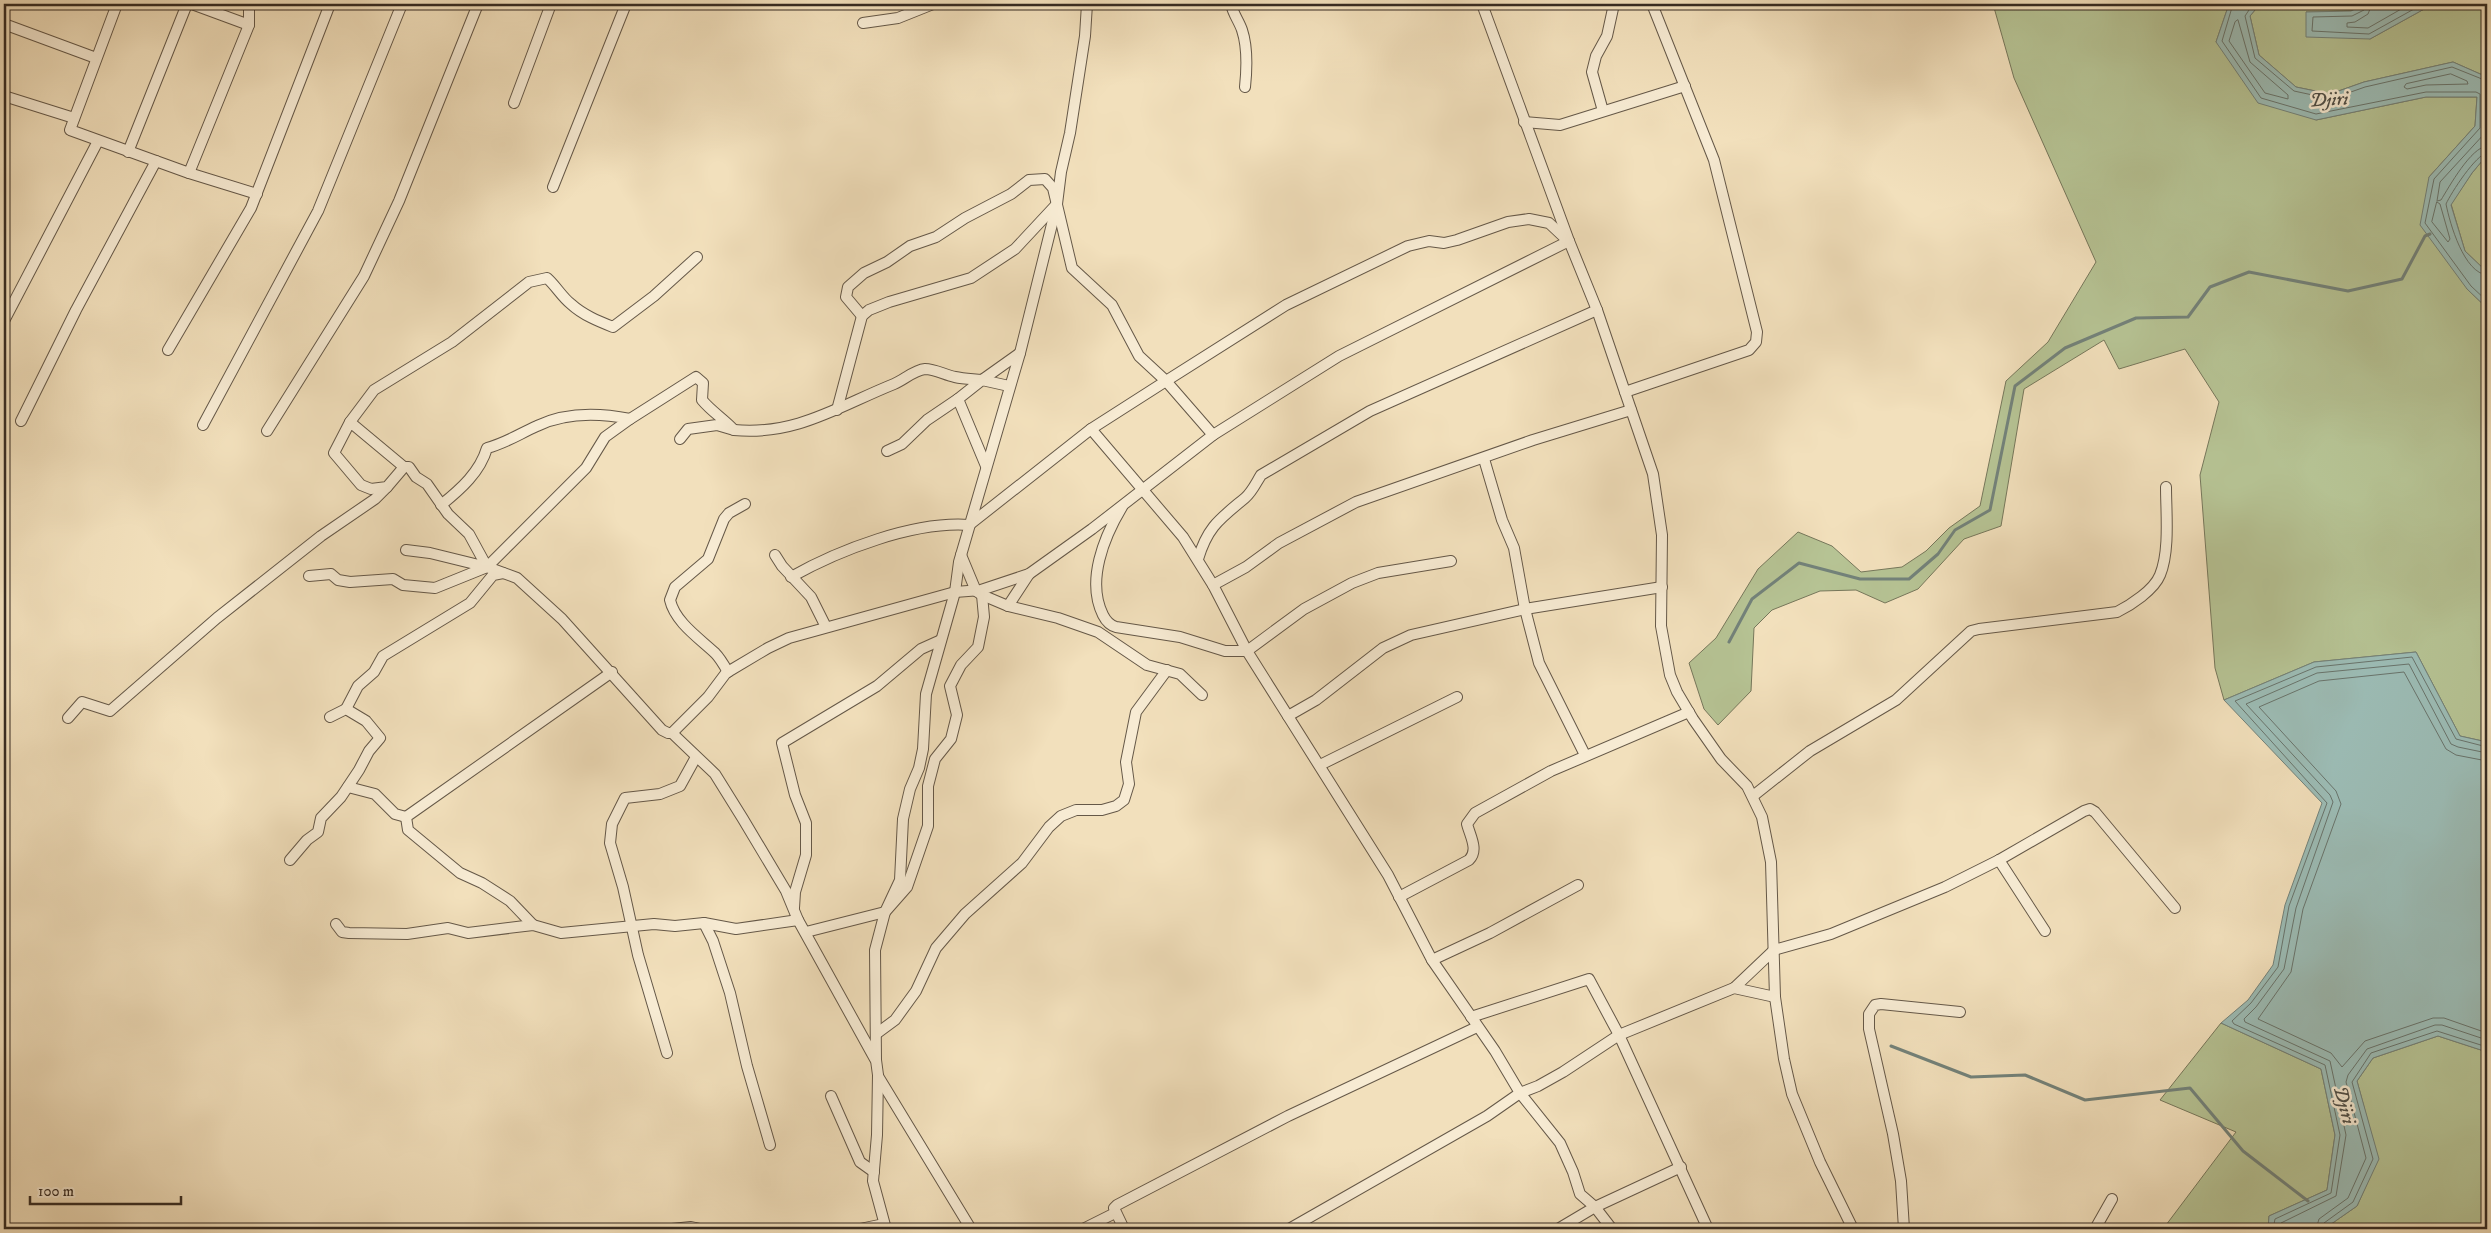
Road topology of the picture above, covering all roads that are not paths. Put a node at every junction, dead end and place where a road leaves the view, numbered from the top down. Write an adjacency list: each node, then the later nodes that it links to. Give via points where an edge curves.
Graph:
1 (117, 4): 19 (street)
2 (187, 4): 28 (street)
3 (192, 4): 18 (street)
4 (248, 4): 18 (street)
5 (330, 4): 32 (street)
6 (402, 4): 51 (street, via 318,211)
7 (478, 4): 54 (street, via 399,201 364,276)
8 (551, 4): 23 (street)
9 (626, 4): 31 (street)
10 (933, 4): 16 (street, via 898,18)
11 (1087, 4): 33 (street, via 1085,36)
12 (1231, 4): 21 (street, via 1246,50)
13 (1482, 4): 26 (street)
14 (1614, 4): 24 (street, via 1607,36 1592,72)
15 (1652, 4): 20 (street)
16 (863, 23)
17 (4, 24): 19 (street)
18 (249, 25): 30 (street)
19 (96, 58): 25 (street)
20 (1685, 86): 24 (street); 44 (street, via 1714,160 1745,278 1757,332 1756,342 1749,350)
21 (1245, 87)
22 (4, 96): 25 (street)
23 (514, 103)
24 (1603, 111): 26 (street, via 1556,125)
25 (74, 118): 27 (street, via 70,130)
26 (1524, 122): 34 (street)
27 (98, 141): 28 (street); 38 (street)
28 (128, 152): 29 (street)
29 (156, 162): 30 (street); 49 (street, via 76,310)
30 (188, 173): 32 (street)
31 (553, 186)
32 (256, 194): 39 (street, via 251,208)
33 (1057, 204): 37 (street, via 1015,249 971,278 889,302); 37 (street, via 1053,188 1045,179 1029,180 1012,194 965,218 936,238 910,246 864,273 848,288 846,297); 40 (street); 42 (street, via 1072,268 1112,305 1140,356)
34 (1568, 241): 36 (street); 42 (street, via 1549,223 1529,219 1508,222 1458,240 1428,241 1408,246 1286,305); 55 (street, via 1363,343)
35 (697, 257): 50 (street, via 613,327 569,303 557,286 546,278 530,282 452,342 374,390)
36 (1598, 310): 44 (street); 71 (street, via 1370,411 1261,476 1250,493 1210,530)
37 (862, 316): 46 (street)
38 (4, 321)
39 (168, 350)
40 (1020, 353): 41 (street); 43 (street)
41 (982, 380): 43 (street); 45 (street); 46 (street, via 926,369)
42 (1166, 381): 53 (street); 55 (street)
43 (1009, 386): 59 (street)
44 (1625, 392): 47 (street)
45 (958, 399): 57 (street, via 927,420 902,444); 59 (street)
46 (837, 410): 52 (street, via 776,431)
47 (1631, 410): 58 (street); 79 (street, via 1653,474 1659,504)
48 (630, 419): 52 (street, via 696,377 703,383 702,400 711,412); 65 (street, via 606,414 569,416 538,425 505,443 487,448 482,463 468,481); 73 (street, via 605,438 576,480)
49 (21, 421)
50 (350, 422): 60 (street); 61 (street, via 334,453 360,486 371,489)
51 (203, 425)
52 (734, 430): 56 (street, via 717,425 688,429)
53 (1091, 430): 63 (street); 67 (street)
54 (267, 431)
55 (1213, 435): 63 (street)
56 (680, 439)
57 (887, 451)
58 (1484, 459): 78 (street, via 1348,506 1279,543); 83 (street, via 1514,548)
59 (986, 466): 67 (street)
60 (404, 467): 61 (street); 65 (street, via 409,467 427,484)
61 (387, 487): 96 (street, via 217,618 110,711 82,702)
62 (2166, 487): 104 (street, via 2165,541 2160,575 2125,608 2117,612 1971,632 1896,700 1810,751)
63 (1144, 488): 64 (street); 71 (street)
64 (1126, 500): 75 (street); 86 (street, via 1108,533 1098,566 1098,600 1110,625 1180,637 1225,651)
65 (441, 504): 73 (street, via 469,534)
66 (745, 504): 89 (street, via 724,519 708,559 675,587 670,600 681,620 715,653)
67 (969, 525): 70 (street); 77 (street, via 949,524 895,535 836,555)
68 (406, 550): 73 (street)
69 (775, 555): 77 (street)
70 (961, 555): 80 (street); 81 (street)
71 (1198, 559): 78 (street)
72 (1451, 561): 86 (street, via 1378,573 1352,583 1304,609)
73 (487, 567): 74 (street); 76 (street, via 435,588 403,585 393,579 350,582 338,580 331,574)
74 (506, 573): 88 (street, via 533,590); 92 (street, via 493,575 470,603 383,656 374,672 358,686)
75 (1029, 574): 81 (street); 82 (street)
76 (309, 576)
77 (791, 577): 84 (street, via 810,597)
78 (1213, 585): 86 (street)
79 (1662, 587): 83 (street); 93 (street, via 1664,651 1677,692)
80 (955, 592): 81 (street); 84 (street); 85 (street)
81 (979, 593): 82 (street); 112 (street, via 984,617 978,647 961,665 950,686 957,715 951,739 935,760 928,786 928,826 907,887)
82 (1008, 606): 87 (street, via 1098,632 1147,665)
83 (1525, 609): 94 (street, via 1434,628 1396,640 1316,700); 100 (street, via 1538,663)
84 (826, 628): 89 (street, via 787,638)
85 (940, 640): 111 (street, via 921,649 877,686 782,743 806,823 806,855 795,892); 112 (street, via 926,694 923,749 904,820 900,880)
86 (1247, 651): 94 (street)
87 (1167, 670): 90 (street, via 1180,674); 127 (street, via 1136,712 1126,762 1129,784 1124,800 1102,810 1076,810 1061,816 1022,863 965,914 936,948 916,991 895,1020)
88 (612, 672): 98 (street, via 662,730); 105 (street)
89 (728, 672): 97 (street)
90 (1202, 695)
91 (1457, 697): 102 (street)
92 (346, 709): 95 (street); 103 (street, via 366,721 380,738)
93 (1689, 712): 100 (street); 104 (street, via 1709,744 1747,786)
94 (1288, 716): 102 (street)
95 (330, 717)
96 (68, 718)
97 (682, 722): 98 (street); 99 (street)
98 (672, 733): 99 (street)
99 (686, 747): 101 (street)
100 (1585, 755): 109 (street, via 1474,813 1467,824 1474,850 1470,860)
101 (696, 757): 111 (street, via 718,779); 117 (street, via 680,786 660,794 625,798 612,824 610,843)
102 (1320, 766): 109 (street)
103 (348, 787): 105 (street, via 375,794 395,814); 106 (street, via 322,818 318,832)
104 (1752, 796): 120 (street, via 1762,817 1771,862)
105 (406, 818): 116 (street, via 408,830 460,873 510,901)
106 (290, 860)
107 (1999, 860): 110 (street, via 2090,809); 118 (street); 120 (street, via 1867,921)
108 (1578, 885): 121 (street)
109 (1399, 897): 121 (street)
110 (2175, 908)
111 (794, 909): 113 (street)
112 (885, 912): 119 (street); 127 (street, via 875,950)
113 (798, 920): 114 (street, via 736,929); 119 (street)
114 (704, 923): 117 (street); 134 (street, via 730,993)
115 (336, 924): 116 (street, via 342,932 348,933 407,934 448,928 468,933)
116 (533, 925): 117 (street, via 561,933)
117 (631, 926): 129 (street)
118 (2046, 931)
119 (806, 932): 130 (street)
120 (1774, 950): 122 (street); 123 (street)
121 (1432, 960): 125 (street)
122 (1734, 988): 123 (street); 128 (street)
123 (1775, 997): 151 (street, via 1792,1094)
124 (1960, 1012): 152 (street, via 1881,1004 1875,1005 1868,1014 1901,1181)
125 (1471, 1017): 126 (street); 128 (street, via 1590,979)
126 (1477, 1027): 132 (street); 139 (street, via 1288,1116 1118,1205 1114,1208)
127 (876, 1034): 130 (street)
128 (1619, 1035): 132 (street, via 1563,1072); 135 (street)
129 (667, 1052)
130 (876, 1060): 131 (street)
131 (878, 1075): 136 (street); 144 (street)
132 (1520, 1093): 138 (street, via 1560,1143 1573,1172 1576,1188); 147 (street, via 1487,1116)
133 (831, 1096): 136 (street, via 860,1162)
134 (770, 1144)
135 (1681, 1167): 138 (street); 150 (street)
136 (874, 1172): 140 (street, via 873,1181)
137 (2112, 1198): 153 (street)
138 (1595, 1207): 148 (street); 149 (street)
139 (1115, 1213): 145 (street); 146 (street)
140 (885, 1227): 143 (street)
141 (672, 1229): 142 (street)
142 (700, 1229)
143 (860, 1229)
144 (971, 1229)
145 (1083, 1229)
146 (1124, 1229)
147 (1289, 1229)
148 (1558, 1229)
149 (1612, 1229)
150 (1708, 1229)
151 (1853, 1229)
152 (1904, 1229)
153 (2096, 1229)

